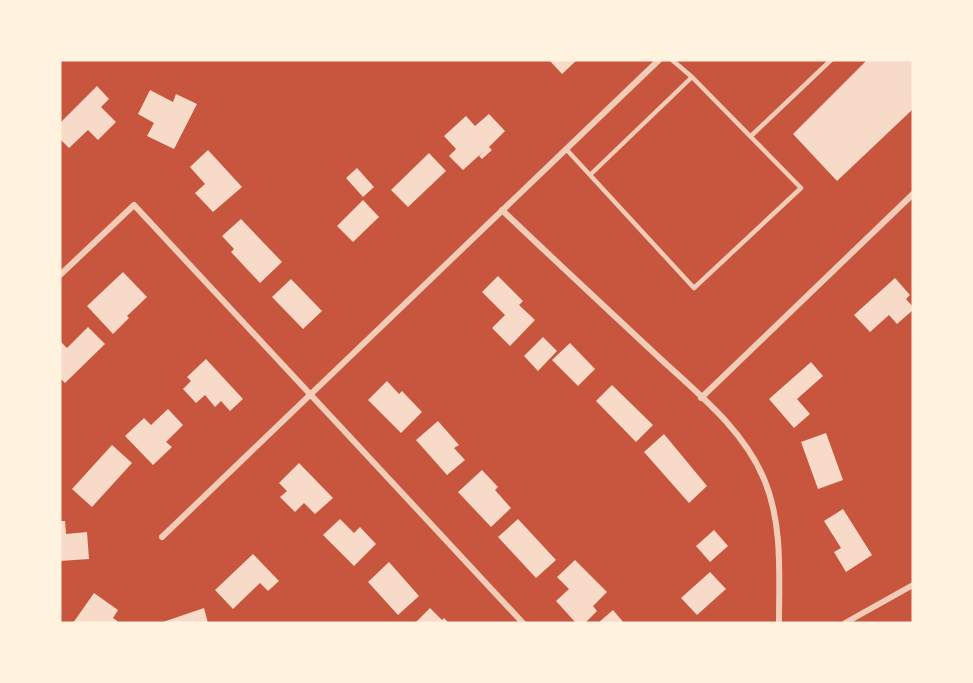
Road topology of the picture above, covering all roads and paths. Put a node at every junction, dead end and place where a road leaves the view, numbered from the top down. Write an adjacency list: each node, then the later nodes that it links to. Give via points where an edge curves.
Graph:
1 (659, 60): 6 (street)
2 (672, 60): 4 (lane)
3 (831, 60): 5 (lane)
4 (692, 77): 5 (lane); 7 (lane)
5 (751, 136): 7 (lane, via 801,188 694,288)
6 (566, 149): 7 (lane); 9 (street)
7 (590, 174)
8 (913, 194): 12 (street)
9 (502, 210): 11 (street); 12 (street)
10 (60, 275): 11 (street, via 134,205)
11 (310, 394): 13 (street); 15 (street)
12 (701, 398): 16 (street, via 747,447 764,479 775,517 779,554)
13 (162, 537)
14 (913, 585): 17 (street)
15 (523, 623)
16 (779, 623)
17 (845, 623)

